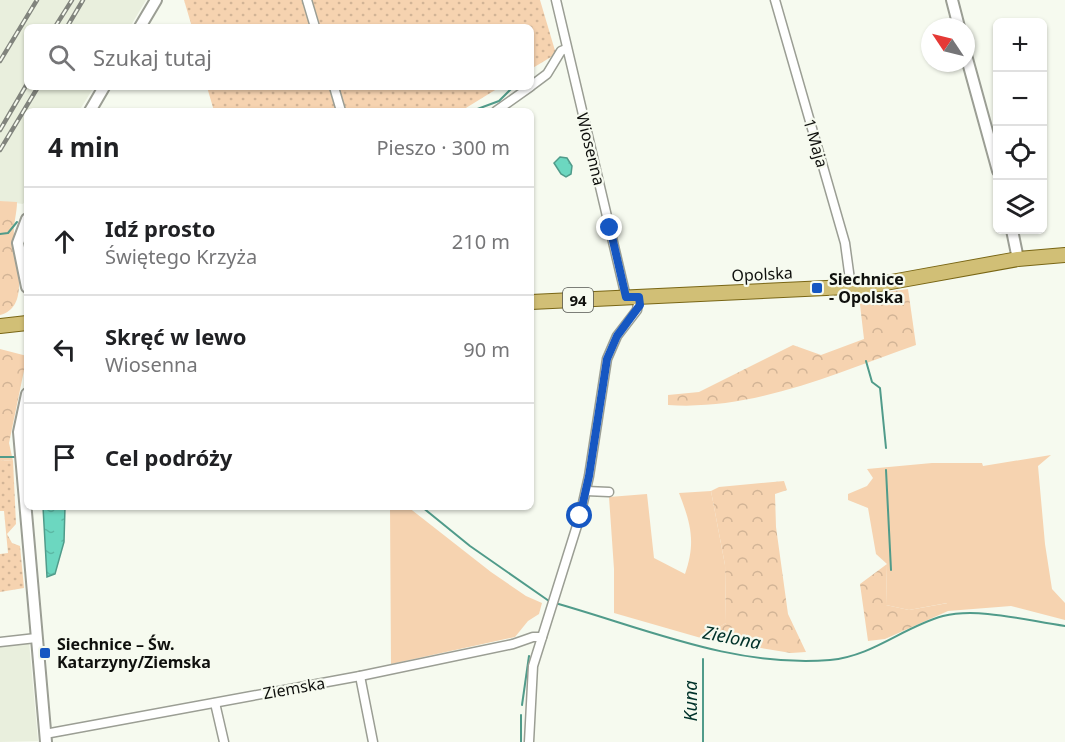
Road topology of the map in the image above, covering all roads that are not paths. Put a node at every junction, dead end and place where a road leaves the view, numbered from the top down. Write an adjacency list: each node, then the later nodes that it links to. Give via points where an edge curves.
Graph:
1 (156, 0): 7 (street)
2 (307, 0): 8 (street)
3 (556, 0): 9 (street, Wiosenna)
4 (775, 0): 24 (street, 1 Maja, via 845,243)
5 (952, 0): 6 (street)
6 (957, 18)
7 (142, 24)
8 (314, 24)
9 (566, 49): 11 (street); 25 (street, Wiosenna)
10 (971, 72): 18 (street)
11 (534, 84)
12 (102, 90): 15 (street)
13 (335, 90): 16 (street)
14 (526, 90): 17 (street)
15 (92, 108)
16 (340, 108)
17 (500, 108)
18 (993, 153)
19 (24, 227): 23 (street, via 18,243)
20 (1013, 234): 22 (street)
21 (1065, 255): 22 (main road, Opolska / 94)
22 (1018, 259): 24 (main road, Opolska / 94, via 903,281)
23 (24, 272)
24 (851, 286): 25 (main road, Opolska / 94)
25 (632, 297): 26 (main road, Opolska / 94); 30 (street, via 638,310 617,336 607,359)
26 (534, 302)
27 (24, 324): 28 (main road)
28 (0, 326)
29 (24, 407): 32 (street, via 19,444)
30 (586, 491): 31 (street); 34 (street)
31 (609, 492)
32 (24, 504)
33 (25, 510): 35 (street)
34 (542, 637): 37 (street, Ziemska, via 532,636 513,644); 42 (street, via 533,666)
35 (36, 638): 36 (street); 39 (street)
36 (0, 642)
37 (360, 676): 38 (street, Ziemska); 41 (street)
38 (215, 703): 39 (street, Ziemska); 40 (street)
39 (45, 738)
40 (224, 742)
41 (373, 742)
42 (529, 742)

